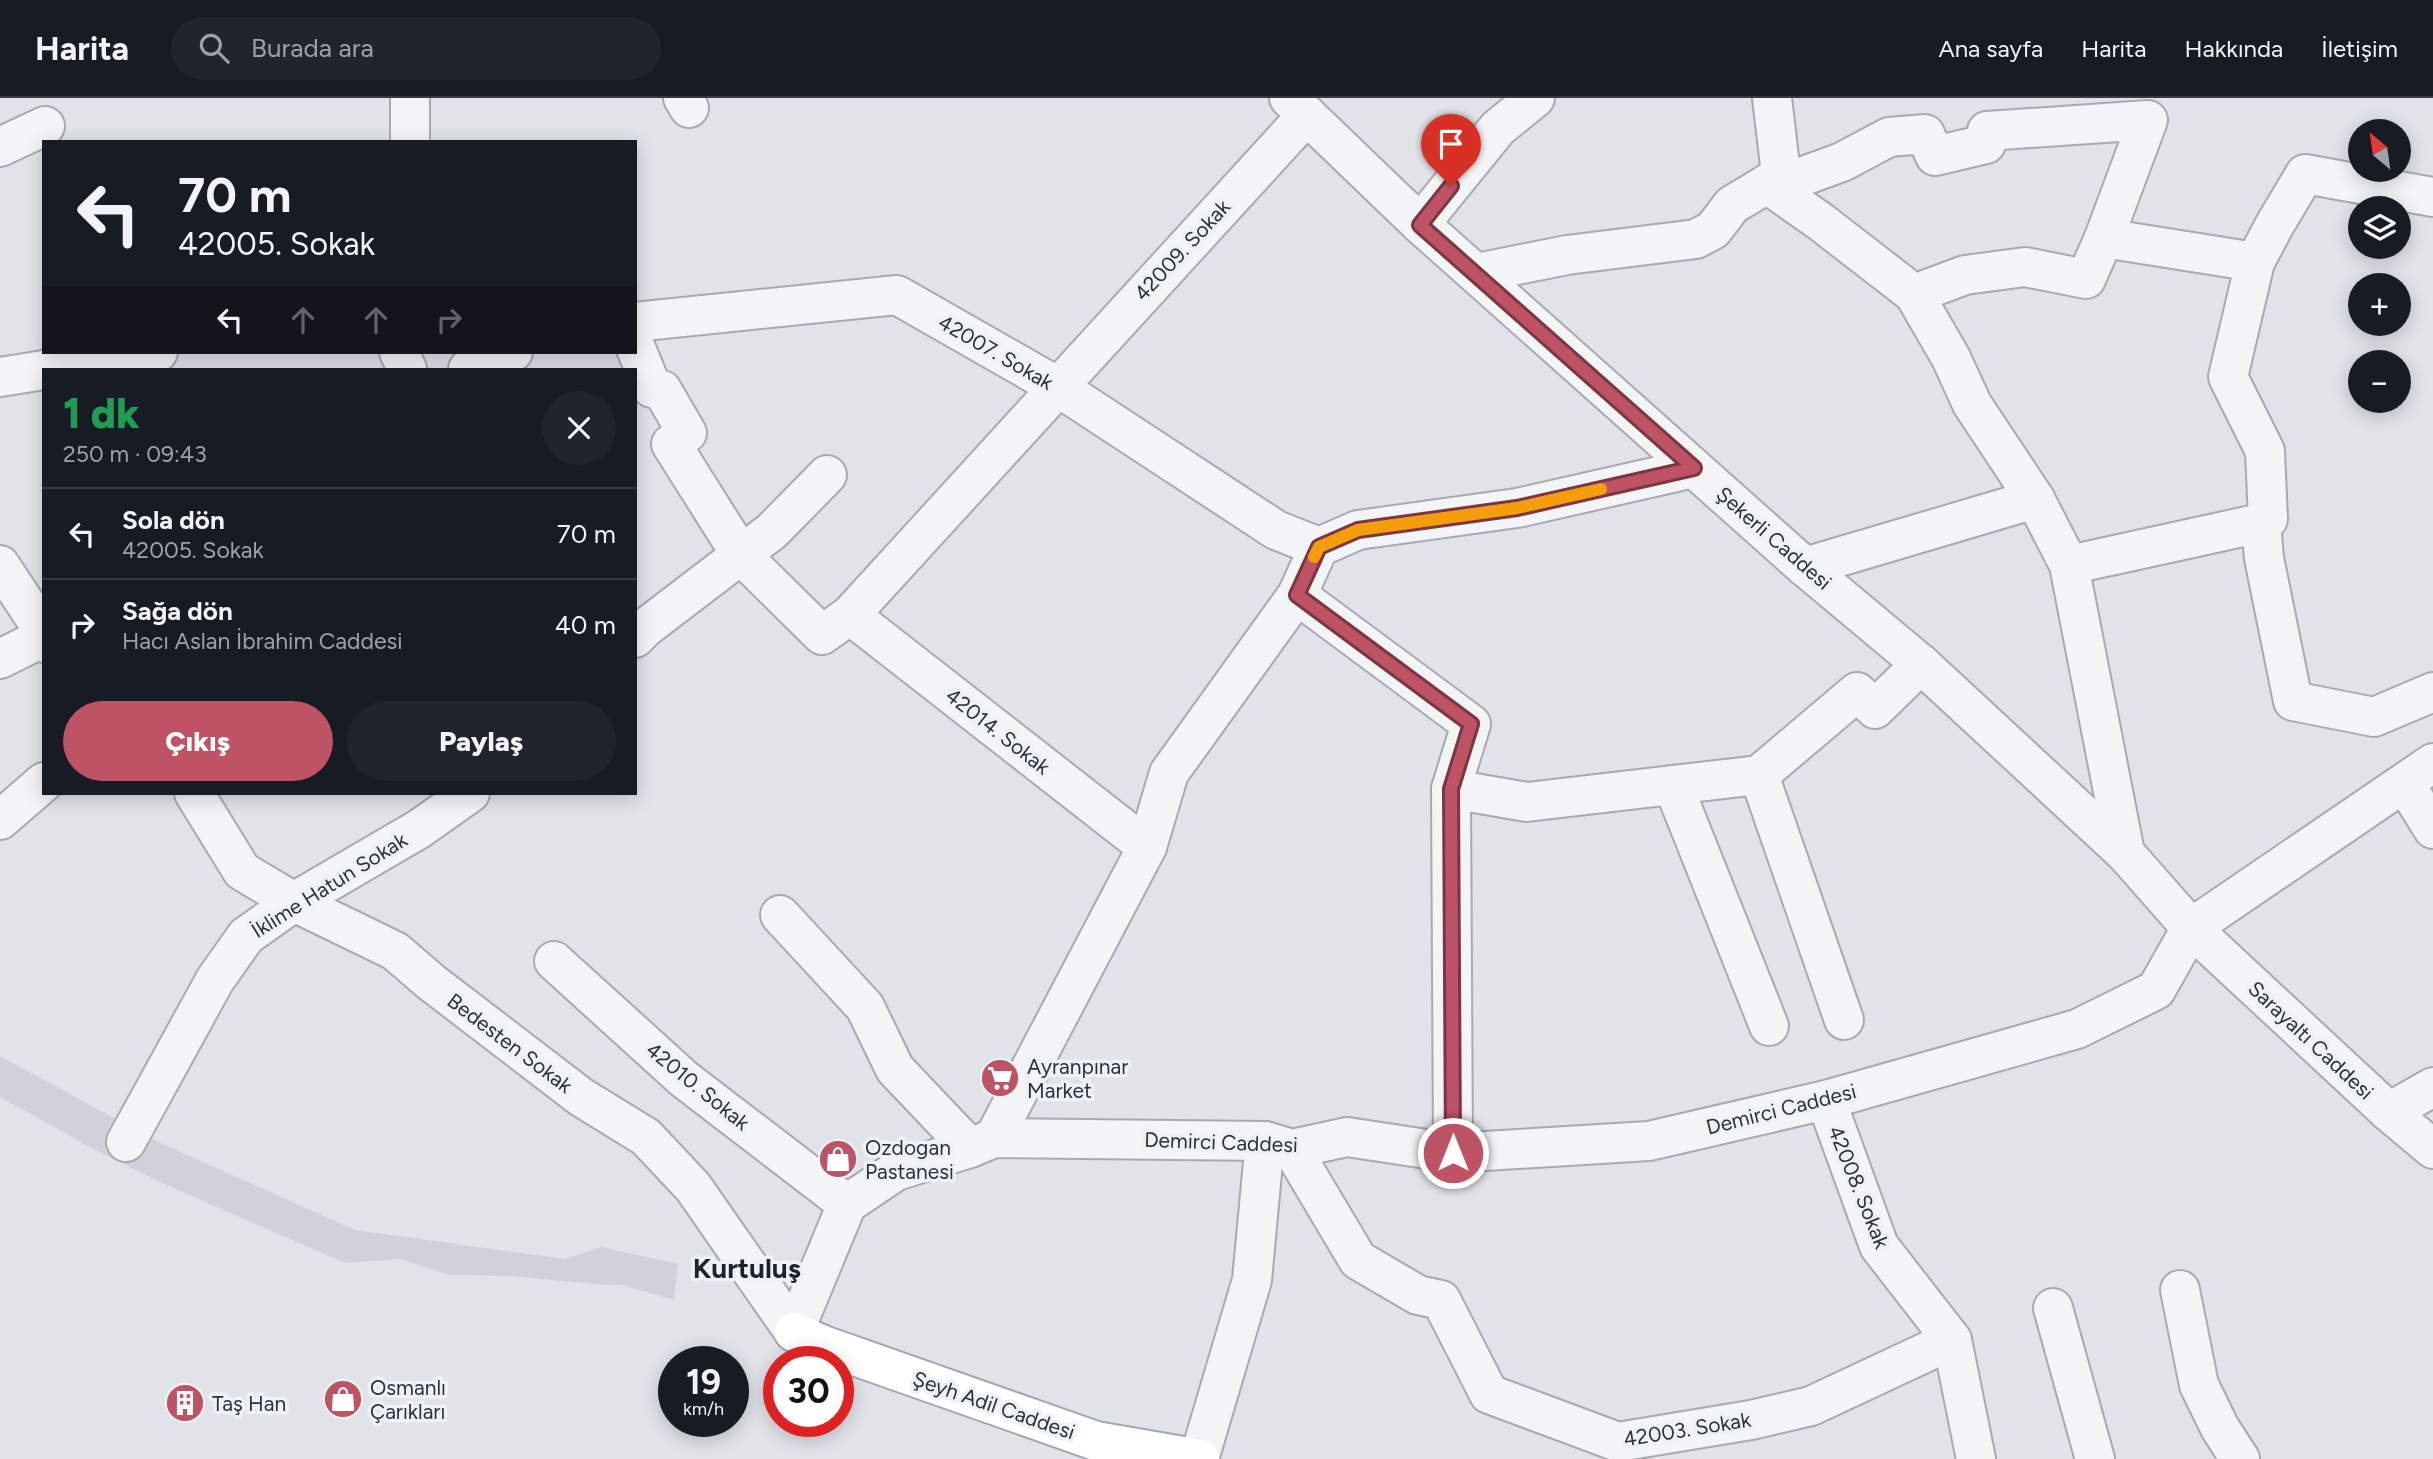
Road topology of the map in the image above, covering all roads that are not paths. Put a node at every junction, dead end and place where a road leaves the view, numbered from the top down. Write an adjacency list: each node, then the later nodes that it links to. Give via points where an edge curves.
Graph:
1 (410, 98): 6 (street)
2 (1535, 98): 10 (street, via 1498,128)
3 (1772, 98): 8 (street)
4 (1298, 106): 10 (street, Şekerli Caddesi); 23 (street, 42009. Sokak)
5 (45, 126): 7 (street)
6 (410, 140)
7 (0, 148)
8 (1774, 179): 11 (street, via 1798,177 1842,162 1889,137 1924,134 1935,156 1986,144 1987,131 2148,120); 13 (street, via 1732,205 1713,230 1696,239 1567,255); 14 (street)
9 (2433, 197): 12 (street, via 2305,174)
10 (1420, 225): 13 (street, Şekerli Caddesi)
11 (2104, 238): 12 (street); 14 (street, via 2086,279 2025,267 1965,275)
12 (2255, 262): 27 (street, via 2228,377 2265,451 2268,519)
13 (1477, 273): 24 (street, Şekerli Caddesi)
14 (1914, 294): 26 (street, via 1972,404)
15 (637, 322): 23 (street, 42007. Sokak, via 897,295)
16 (637, 351): 29 (street, via 652,388 662,390 688,433 671,444)
17 (145, 354): 19 (street)
18 (508, 354): 20 (street)
19 (58, 368)
20 (471, 368)
21 (42, 370): 22 (street)
22 (0, 377)
23 (1058, 387): 28 (street, 42007. Sokak, via 1276,530); 35 (street, 42009. Sokak)
24 (1694, 468): 28 (street, via 1517,508 1358,530); 32 (street, Şekerli Caddesi)
25 (827, 475): 29 (street, via 772,531)
26 (2035, 499): 31 (street); 32 (street)
27 (2261, 523): 31 (street); 40 (street, via 2263,558 2293,701 2374,717)
28 (1319, 547): 33 (street)
29 (741, 555): 35 (street); 36 (street)
30 (0, 565): 34 (street)
31 (2069, 565): 51 (street)
32 (1805, 567): 39 (street, Şekerli Caddesi)
33 (1297, 595): 45 (street, via 1471,724); 50 (street, via 1169,773)
34 (42, 622)
35 (836, 625): 50 (street, 42014. Sokak)
36 (637, 636)
37 (42, 642): 38 (street)
38 (0, 659)
39 (1921, 664): 42 (street, via 1875,709 1857,692); 51 (street, Şekerli Caddesi)
40 (2433, 692)
41 (2419, 773): 49 (street); 54 (street)
42 (1759, 775): 44 (street); 56 (street)
43 (42, 784): 48 (street)
44 (1672, 785): 45 (street, via 1527,802); 57 (street)
45 (1451, 789): 65 (street)
46 (195, 795): 52 (street, Bedesten Sokak, via 242,871)
47 (467, 795): 52 (street, İklime Hatun Sokak, via 419,829)
48 (0, 820)
49 (2433, 829)
50 (1147, 847): 62 (street)
51 (2125, 853): 54 (street, Şekerli Caddesi)
52 (294, 902): 61 (street, İklime Hatun Sokak, via 246,936); 69 (street, Bedesten Sokak, via 394,951 570,1089 646,1137 693,1187)
53 (780, 915): 62 (street, via 865,1007 895,1069)
54 (2191, 928): 59 (street, Demirci Caddesi, via 2156,990 2077,1029); 60 (street, Sarayaltı Caddesi)
55 (554, 961): 66 (street, 42010. Sokak, via 684,1079)
56 (1844, 1020)
57 (1769, 1026)
58 (2433, 1087): 60 (street)
59 (1826, 1100): 65 (street, Demirci Caddesi, via 1649,1141); 70 (street, 42008. Sokak, via 1879,1246)
60 (2389, 1112): 64 (street, Sarayaltı Caddesi)
61 (126, 1142)
62 (982, 1143): 63 (street, Demirci Caddesi); 66 (street, Demirci Caddesi, via 896,1171)
63 (1279, 1145): 65 (street, Demirci Caddesi, via 1347,1137); 70 (street, 42003. Sokak, via 1358,1260 1418,1295 1441,1300 1489,1394 1618,1442 1811,1406); 71 (street, via 1252,1280)
64 (2433, 1149)
65 (1453, 1153)
66 (847, 1204): 69 (street)
67 (2180, 1290): 74 (street, via 2199,1385)
68 (2053, 1308): 73 (street)
69 (794, 1332): 71 (main road, Şeyh Adil Caddesi, via 1096,1441)
70 (1952, 1340): 72 (street, 42008. Sokak)
71 (1199, 1459)
72 (1976, 1459)
73 (2095, 1459)
74 (2239, 1459)

